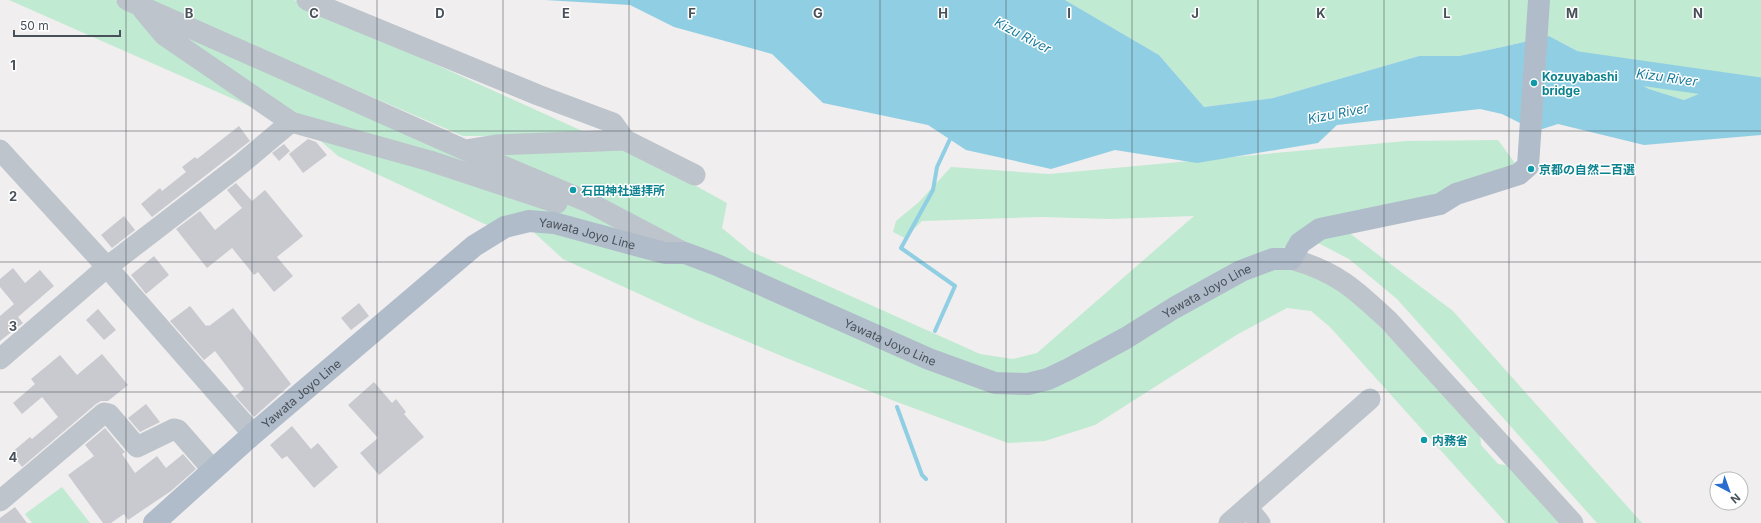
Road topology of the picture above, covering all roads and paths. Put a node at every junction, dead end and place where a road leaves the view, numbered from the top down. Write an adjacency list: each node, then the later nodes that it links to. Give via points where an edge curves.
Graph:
1 (307, 0): 5 (street, via 613,123)
2 (1539, 0): 11 (main road, via 1528,166 1519,174 1456,194 1440,204 1320,229 1300,243)
3 (133, 3): 4 (street, via 164,35); 7 (street)
4 (291, 122): 9 (street, via 430,161 561,204); 12 (street, via 241,164)
5 (625, 140): 7 (street, via 496,145); 8 (street)
6 (0, 150): 12 (street)
7 (465, 150): 9 (street)
8 (695, 174)
9 (588, 202): 10 (street)
10 (686, 253): 11 (main road, Yawata Joyo Line, via 929,359 995,384 1028,384 1048,379 1126,338 1241,271 1273,259); 15 (main road, Yawata Joyo Line, via 665,253 554,223 529,221 505,227 474,246)
11 (1291, 259): 22 (street, via 1332,274 1357,291 1389,321)
12 (107, 267): 13 (street); 15 (street)
13 (0, 359)
14 (1370, 399): 18 (street)
15 (253, 434): 16 (main road, Yawata Joyo Line)
16 (213, 470): 17 (street, via 178,430 174,429 137,447 109,414 104,413); 19 (main road, Yawata Joyo Line)
17 (0, 501)
18 (1247, 507): 20 (street); 21 (street)
19 (154, 523)
20 (1229, 523)
21 (1260, 523)
22 (1573, 523)

